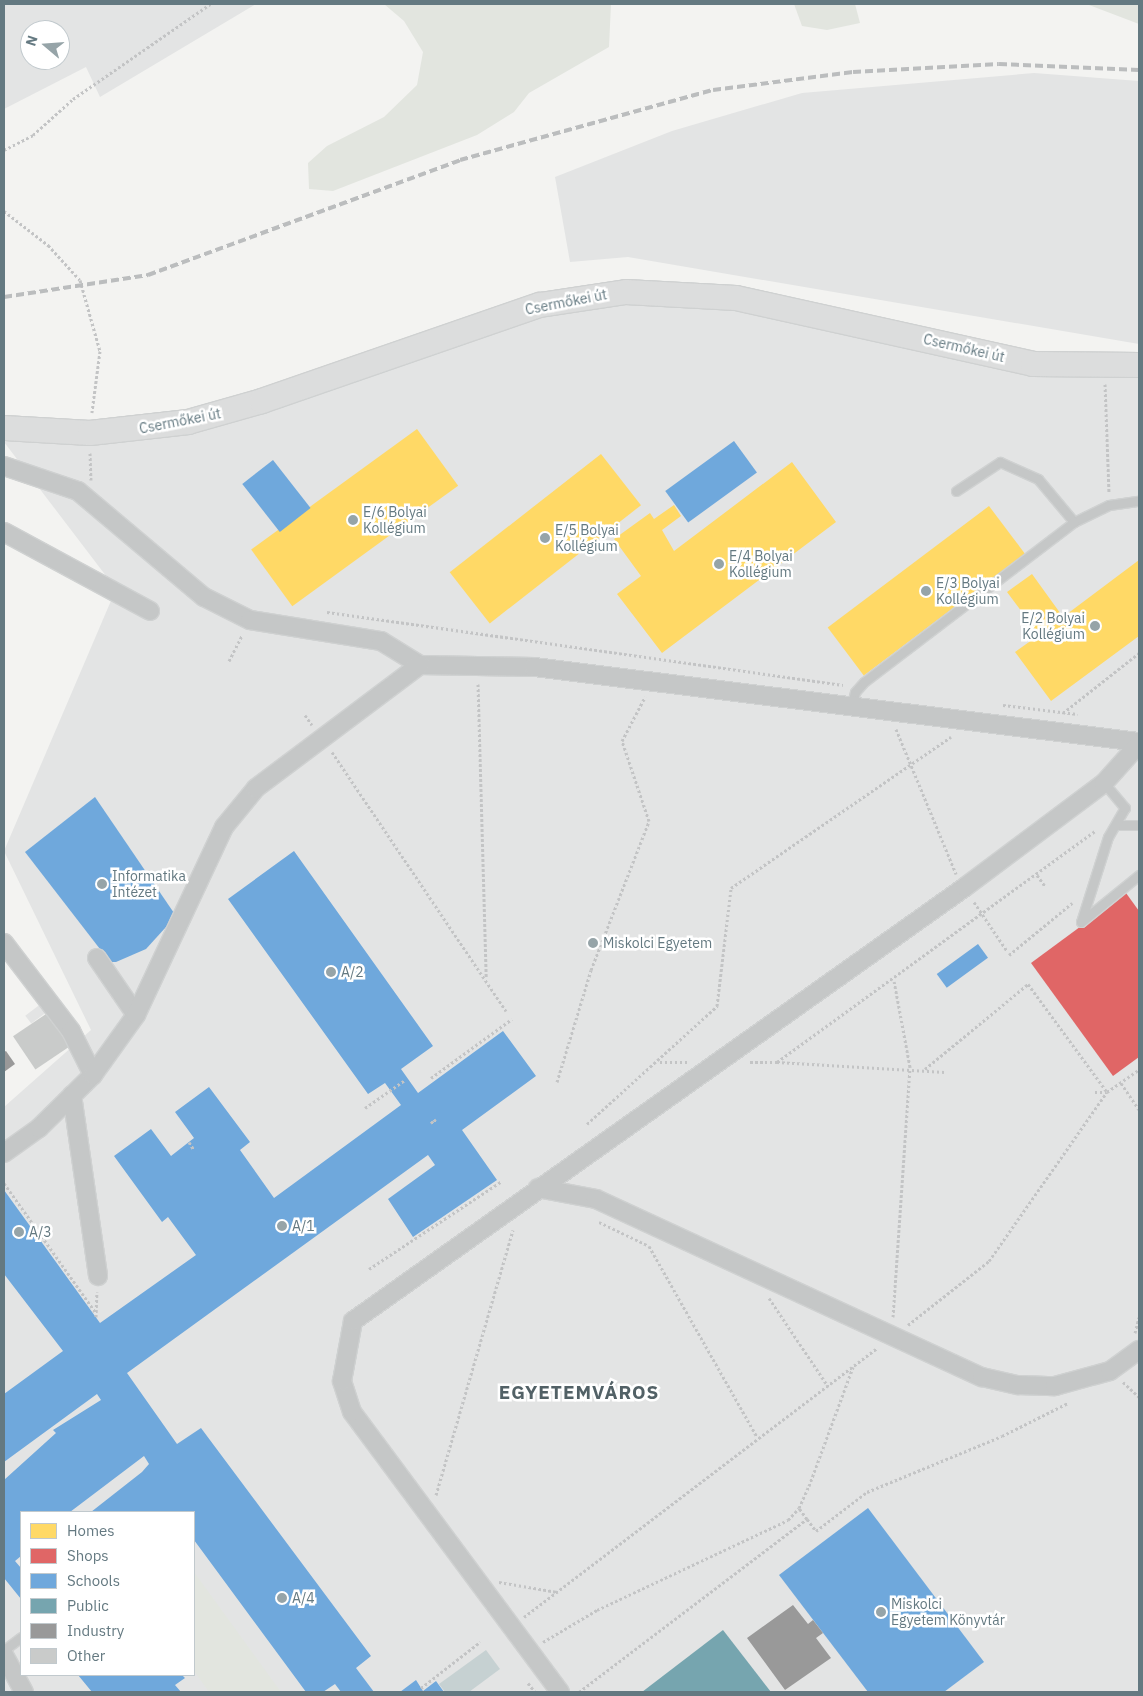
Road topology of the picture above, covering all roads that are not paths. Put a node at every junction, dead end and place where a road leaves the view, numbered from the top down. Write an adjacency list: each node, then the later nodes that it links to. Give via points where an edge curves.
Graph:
1 (1139, 365): 2 (main road, Csermőkei út, via 1033,364 736,298 626,292 540,305 262,401 188,422 90,433)
2 (4, 428)
3 (4, 466): 9 (street, via 78,491 204,597 250,620 381,641)
4 (956, 491): 6 (lane, via 1000,462 1038,479)
5 (1139, 501): 6 (lane, via 1109,506)
6 (1074, 522): 10 (lane, via 860,688)
7 (4, 532): 8 (street)
8 (150, 611)
9 (420, 665): 10 (street, via 534,667); 19 (street, via 256,788 224,827)
10 (851, 709): 11 (street)
11 (1139, 743): 12 (street)
12 (1104, 783): 13 (lane, via 1125,808); 23 (street, via 722,1062)
13 (1119, 825): 14 (lane); 15 (lane, via 1108,837 1081,922)
14 (1139, 825)
15 (1139, 875)
16 (4, 943): 18 (street)
17 (97, 958): 19 (street)
18 (12, 963): 20 (street, via 71,1032)
19 (136, 1015): 20 (street)
20 (93, 1075): 21 (street)
21 (72, 1095): 22 (street, via 39,1128); 24 (street)
22 (4, 1153)
23 (538, 1188): 25 (street, via 596,1199 982,1377 1018,1386 1088,1380); 30 (street, via 353,1321 342,1381 352,1412)
24 (98, 1276)
25 (1138, 1352)
26 (20, 1638): 27 (lane)
27 (4, 1650)
28 (4, 1655): 29 (street)
29 (24, 1692)
30 (560, 1692)

